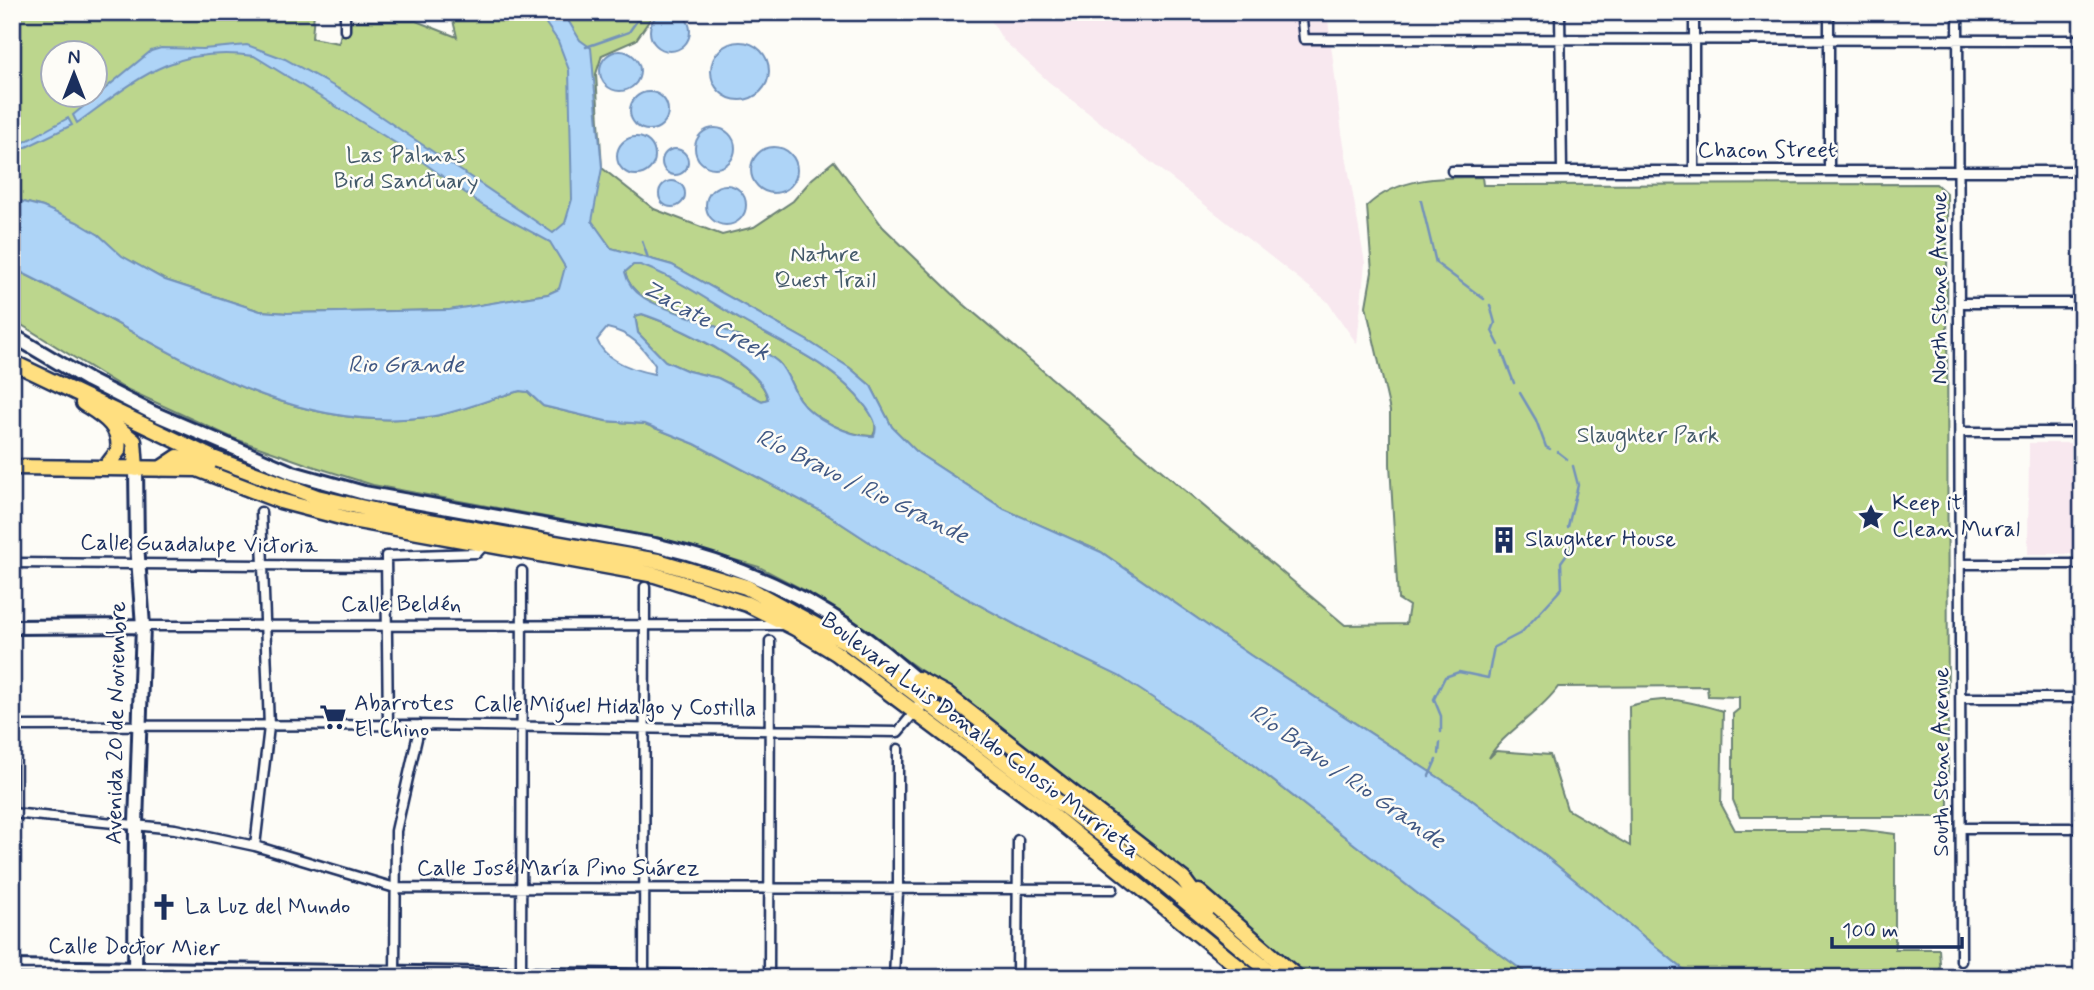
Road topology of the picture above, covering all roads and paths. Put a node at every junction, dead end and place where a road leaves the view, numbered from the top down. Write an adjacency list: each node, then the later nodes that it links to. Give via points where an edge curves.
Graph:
1 (345, 12): 7 (street)
2 (1301, 12): 8 (street, via 1304,39)
3 (1560, 12): 8 (street)
4 (1694, 12): 9 (street)
5 (1829, 12): 10 (street)
6 (1958, 12): 11 (street, North Stone Avenue)
7 (345, 30)
8 (1560, 40): 9 (street); 16 (street)
9 (1694, 40): 10 (street); 17 (street)
10 (1829, 40): 11 (street); 18 (street)
11 (1958, 40): 12 (street); 13 (street, North Stone Avenue)
12 (2082, 40)
13 (1959, 170): 14 (street, Chacon Street); 18 (street, Chacon Street); 19 (street, North Stone Avenue)
14 (2082, 170)
15 (1452, 171): 16 (street, Chacon Street)
16 (1562, 171): 17 (street, Chacon Street)
17 (1694, 171): 18 (street, Chacon Street)
18 (1829, 171)
19 (1960, 303): 20 (street); 27 (street, North Stone Avenue)
20 (2082, 303)
21 (12, 335): 53 (main road, Boulevard Luis Donaldo Colosio Murrieta, via 153,412 293,473 364,493 667,548 753,575 836,618)
22 (12, 353): 25 (highway, via 66,378)
23 (12, 362): 24 (highway, Boulevard Luis Donaldo Colosio Murrieta)
24 (62, 385): 25 (highway, Boulevard Luis Donaldo Colosio Murrieta); 26 (highway, via 73,398)
25 (129, 416): 29 (highway); 34 (highway, Boulevard Luis Donaldo Colosio Murrieta)
26 (110, 421): 29 (highway); 31 (highway, via 120,442)
27 (1960, 432): 28 (street); 40 (street, North Stone Avenue)
28 (2082, 432)
29 (134, 441): 32 (highway)
30 (12, 467): 31 (highway, Boulevard Luis Donaldo Colosio Murrieta)
31 (105, 468): 32 (highway, Boulevard Luis Donaldo Colosio Murrieta)
32 (136, 469): 33 (highway, Boulevard Luis Donaldo Colosio Murrieta); 39 (main road, Avenida 20 de Noviembre)
33 (160, 469): 34 (highway, via 171,459 187,457 249,479); 36 (highway, Boulevard Luis Donaldo Colosio Murrieta, via 206,471 312,510)
34 (267, 479): 56 (highway, Boulevard Luis Donaldo Colosio Murrieta, via 357,507 604,550 718,577 783,605 828,631)
35 (261, 512): 42 (street)
36 (485, 544): 37 (street, Calle Guadalupe Victoria, via 477,553); 45 (highway, Boulevard Luis Donaldo Colosio Murrieta, via 683,582 747,604)
37 (386, 561): 42 (street, Calle Guadalupe Victoria); 48 (street)
38 (12, 563): 39 (street, Calle Guadalupe Victoria)
39 (140, 564): 42 (street, Calle Guadalupe Victoria); 47 (main road, Avenida 20 de Noviembre)
40 (1961, 564): 41 (street); 54 (street, South Stone Avenue)
41 (2082, 564)
42 (262, 567): 51 (street)
43 (522, 571): 49 (street)
44 (645, 587): 50 (street)
45 (789, 625): 50 (street, Calle Beldén); 57 (highway, Boulevard Luis Donaldo Colosio Murrieta, via 829,648)
46 (12, 626): 47 (main road, Calle Beldén)
47 (143, 626): 51 (street, Calle Beldén); 64 (main road, Avenida 20 de Noviembre)
48 (387, 626): 49 (street, Calle Beldén); 51 (street, Calle Beldén); 59 (street)
49 (523, 626): 50 (street, Calle Beldén); 62 (street)
50 (646, 626): 65 (street)
51 (265, 627): 63 (street)
52 (770, 641): 66 (street)
53 (918, 679): 56 (main road, Boulevard Luis Donaldo Colosio Murrieta, via 927,692); 74 (highway, via 946,694)
54 (1961, 698): 55 (street); 70 (street, South Stone Avenue)
55 (2082, 698)
56 (925, 700): 57 (main road); 82 (highway, Boulevard Luis Donaldo Colosio Murrieta)
57 (914, 713): 66 (street, Calle Miguel Hidalgo y Costilla, via 898,732); 86 (highway, Boulevard Luis Donaldo Colosio Murrieta, via 1047,811)
58 (12, 714): 61 (street)
59 (388, 725): 60 (street, Calle Miguel Hidalgo y Costilla); 63 (street, Calle Miguel Hidalgo y Costilla)
60 (420, 725): 62 (street, Calle Miguel Hidalgo y Costilla); 75 (street, via 396,831)
61 (12, 726): 64 (street, Calle Miguel Hidalgo y Costilla); 68 (street)
62 (522, 726): 65 (street, Calle Miguel Hidalgo y Costilla); 76 (street)
63 (269, 727): 64 (street, Calle Miguel Hidalgo y Costilla); 73 (street)
64 (139, 728): 69 (main road, Avenida 20 de Noviembre)
65 (646, 728): 66 (street, Calle Miguel Hidalgo y Costilla); 78 (street)
66 (771, 728): 79 (street)
67 (898, 749): 81 (street)
68 (13, 813): 69 (street, Calle José María Pino Suárez); 83 (street)
69 (136, 823): 73 (street, Calle José María Pino Suárez); 87 (main road, Avenida 20 de Noviembre)
70 (1961, 828): 71 (street); 84 (street, South Stone Avenue)
71 (2082, 828)
72 (1018, 840): 80 (street)
73 (255, 846): 75 (street, Calle José María Pino Suárez)
74 (1182, 879): 82 (highway); 98 (highway)
75 (395, 888): 76 (street, Calle José María Pino Suárez); 89 (street)
76 (521, 888): 78 (street, Calle José María Pino Suárez); 90 (street)
77 (1113, 888): 80 (street, Calle José María Pino Suárez)
78 (646, 889): 79 (street, Calle José María Pino Suárez); 91 (street)
79 (770, 890): 81 (street, Calle José María Pino Suárez); 93 (street)
80 (1018, 890): 81 (street, Calle José María Pino Suárez); 95 (street)
81 (898, 891): 94 (street)
82 (1219, 928): 97 (highway, Boulevard Luis Donaldo Colosio Murrieta)
83 (12, 957)
84 (1961, 961)
85 (12, 967): 87 (main road, Calle Doctor Mier)
86 (1236, 972): 96 (highway, Boulevard Luis Donaldo Colosio Murrieta)
87 (135, 973): 88 (main road, Calle Doctor Mier)
88 (270, 974): 89 (main road, Calle Doctor Mier)
89 (395, 975): 90 (main road, Calle Doctor Mier)
90 (521, 976): 91 (main road, Calle Doctor Mier)
91 (644, 977): 92 (main road, Calle Doctor Mier)
92 (758, 978)
93 (769, 978)
94 (894, 978)
95 (1017, 978)
96 (1252, 978)
97 (1277, 978)
98 (1298, 978)

